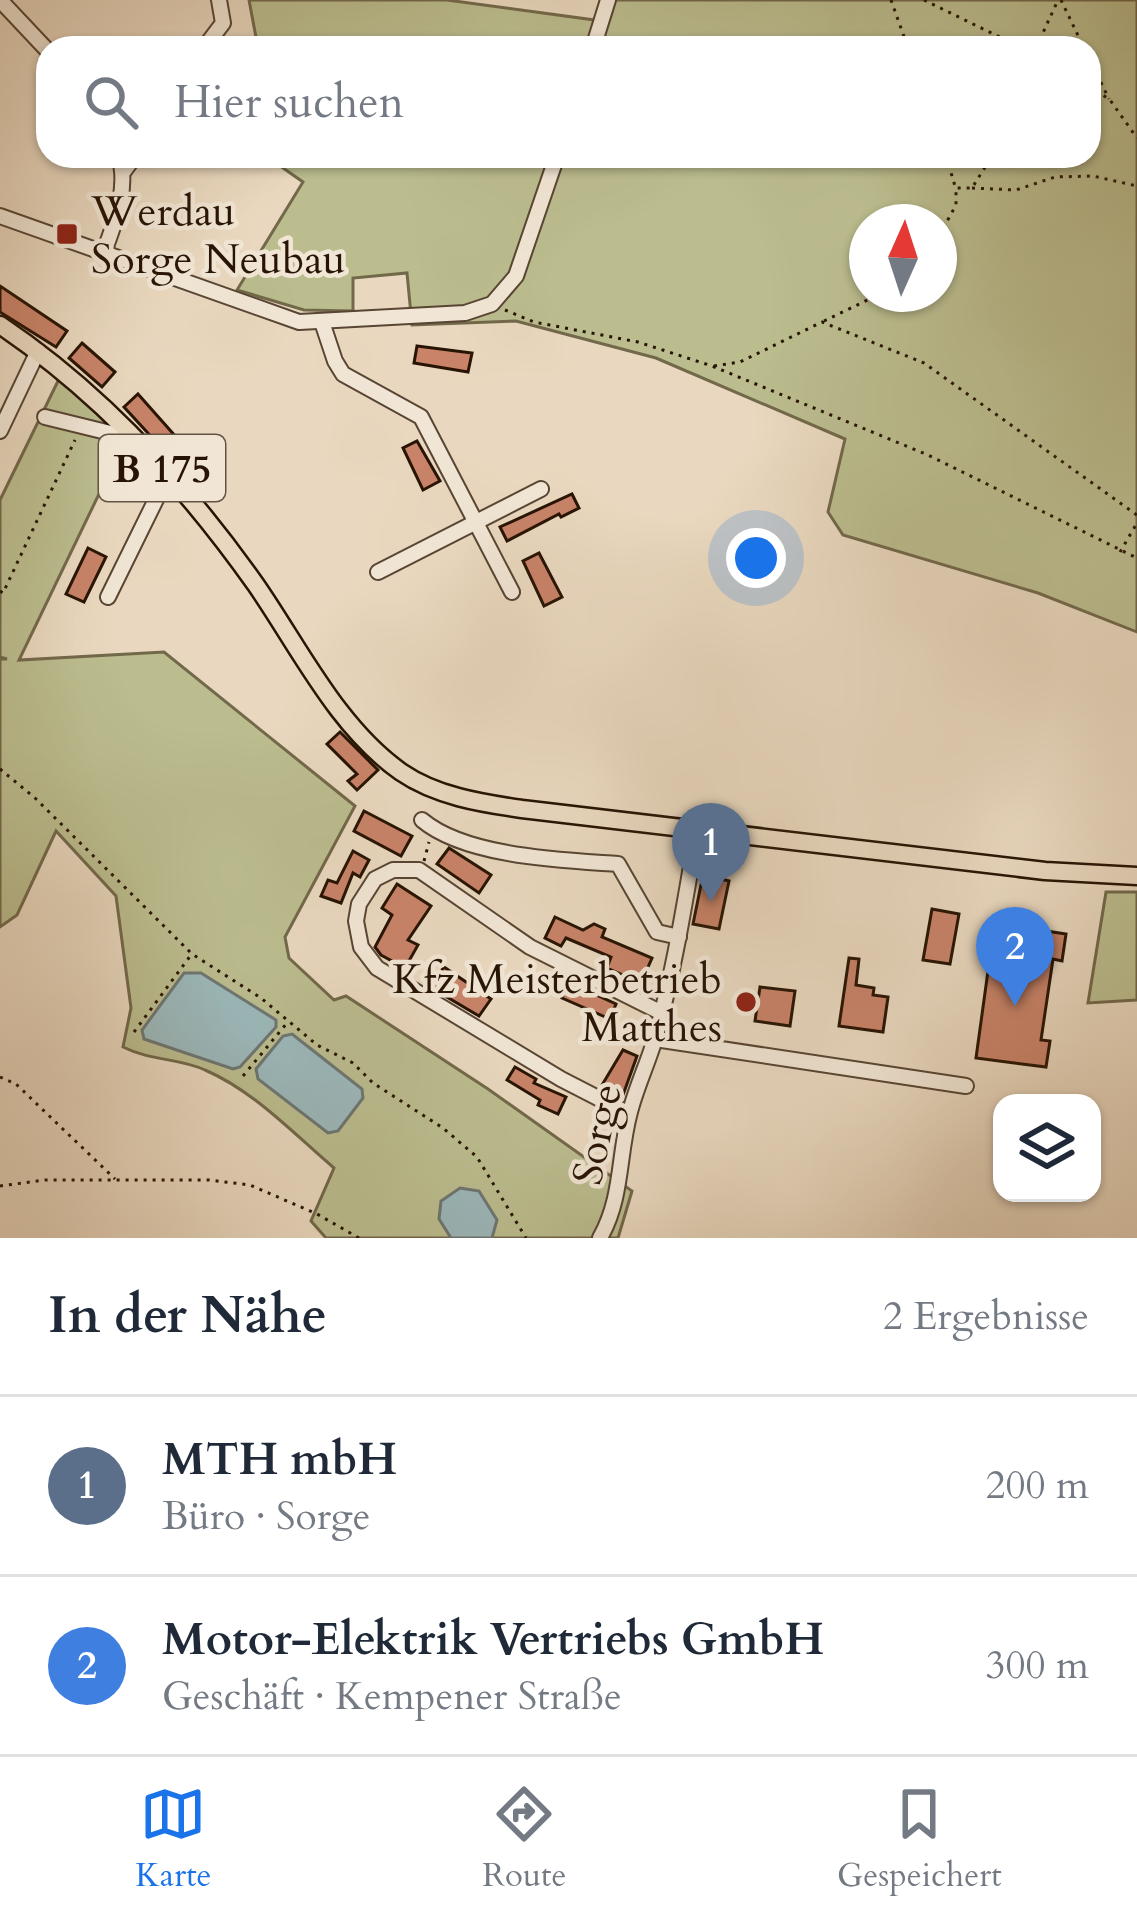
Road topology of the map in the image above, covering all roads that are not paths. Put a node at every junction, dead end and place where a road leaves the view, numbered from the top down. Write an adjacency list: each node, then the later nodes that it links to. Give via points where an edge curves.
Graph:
1 (0, 0): 6 (street)
2 (219, 0): 4 (street, via 224,23)
3 (608, 0): 5 (street)
4 (214, 36)
5 (597, 36)
6 (36, 38)
7 (122, 168): 10 (street)
8 (553, 168): 11 (street, via 516,276 492,304 465,313)
9 (0, 216): 10 (street)
10 (104, 252): 11 (street, via 277,317)
11 (322, 322): 19 (street, via 343,374 422,417)
12 (0, 325): 13 (main road, B 175)
13 (38, 351): 15 (street); 16 (main road, B 175)
14 (45, 417): 16 (street)
15 (0, 431)
16 (135, 439): 17 (main road, B 175)
17 (170, 478): 22 (street); 24 (main road, B 175, via 346,718 403,773 491,805)
18 (541, 489): 19 (street)
19 (475, 522): 20 (street); 21 (street)
20 (378, 572)
21 (512, 592)
22 (108, 597)
23 (426, 824): 26 (street, via 475,844 618,864 657,932)
24 (697, 831): 25 (main road, B 175); 26 (street, Sorge)
25 (1137, 876)
26 (679, 937): 27 (street, Sorge)
27 (661, 1012): 28 (street, Sorge); 30 (street, via 530,947 419,870 375,879 359,904 361,947 377,968)
28 (655, 1039): 29 (street); 30 (street, Sorge)
29 (966, 1086)
30 (629, 1114): 31 (street, Sorge, via 619,1191)
31 (600, 1238)

